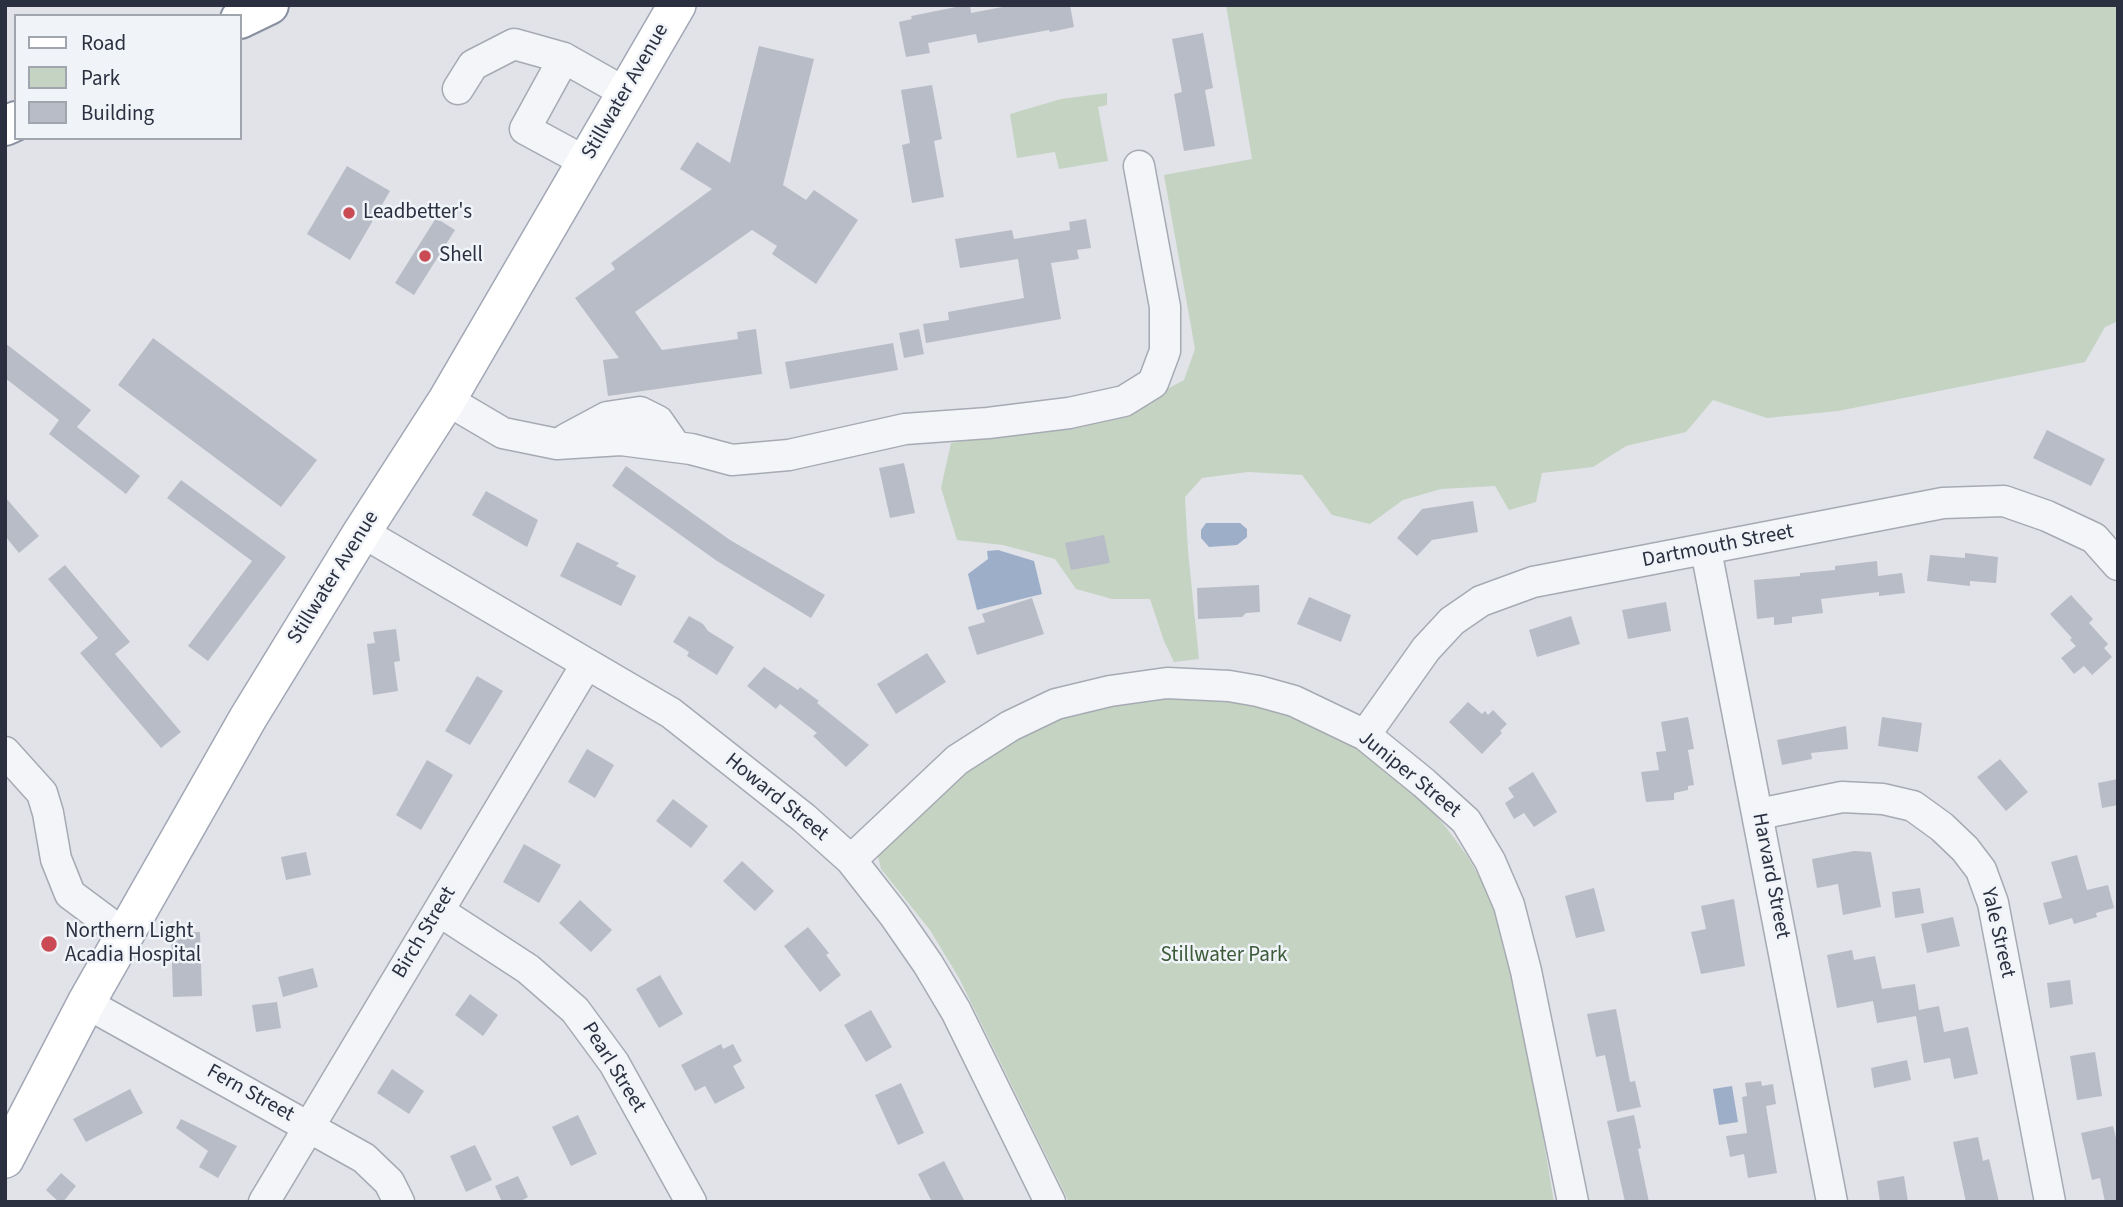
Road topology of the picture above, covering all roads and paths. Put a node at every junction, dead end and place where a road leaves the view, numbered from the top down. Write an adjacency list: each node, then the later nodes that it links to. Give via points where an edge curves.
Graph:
1 (269, 5): 3 (highway)
2 (677, 5): 6 (main road, Stillwater Avenue)
3 (242, 18)
4 (564, 58): 5 (street, via 514,44 473,65); 6 (street); 7 (street, via 525,128)
5 (458, 89)
6 (626, 93): 7 (main road, Stillwater Avenue)
7 (586, 162): 9 (main road, Stillwater Avenue)
8 (1139, 166): 9 (street, via 1165,307 1165,351 1153,383 1124,401 1056,415 905,429 789,455 732,460 621,440 557,444 503,433)
9 (447, 400): 10 (main road, Stillwater Avenue)
10 (362, 532): 13 (street, Howard Street); 19 (main road, Stillwater Avenue, via 248,718)
11 (1706, 550): 12 (street, Dartmouth Street, via 1943,503 2004,501 2094,538); 14 (street, Dartmouth Street, via 1533,582 1481,601 1452,621 1426,649); 16 (street, Harvard Street)
12 (2118, 565)
13 (586, 665): 17 (street, Howard Street, via 671,713); 18 (street, Birch Street)
14 (1365, 735): 17 (street, Juniper Street, via 1294,701 1196,682 1110,691 1056,704 957,760); 27 (street, Juniper Street, via 1466,821 1490,862 1509,905 1526,971)
15 (5, 752): 19 (street, via 42,793 56,859 70,894)
16 (1759, 814): 28 (street, Harvard Street); 29 (street, Yale Street, via 1842,797 1913,806 1942,827 1981,870 1993,903)
17 (850, 860): 26 (street, Howard Street, via 894,915 956,1011)
18 (439, 911): 21 (street, Birch Street); 25 (street, Pearl Street, via 528,969 575,1010 614,1063)
19 (125, 935): 20 (main road, Stillwater Avenue)
20 (86, 1003): 21 (street, Fern Street); 22 (main road, Stillwater Avenue)
21 (308, 1127): 23 (street, Birch Street); 24 (street, Fern Street, via 364,1158 390,1182)
22 (5, 1159)
23 (264, 1202)
24 (399, 1202)
25 (691, 1202)
26 (1050, 1202)
27 (1573, 1202)
28 (1832, 1202)
29 (2050, 1202)

